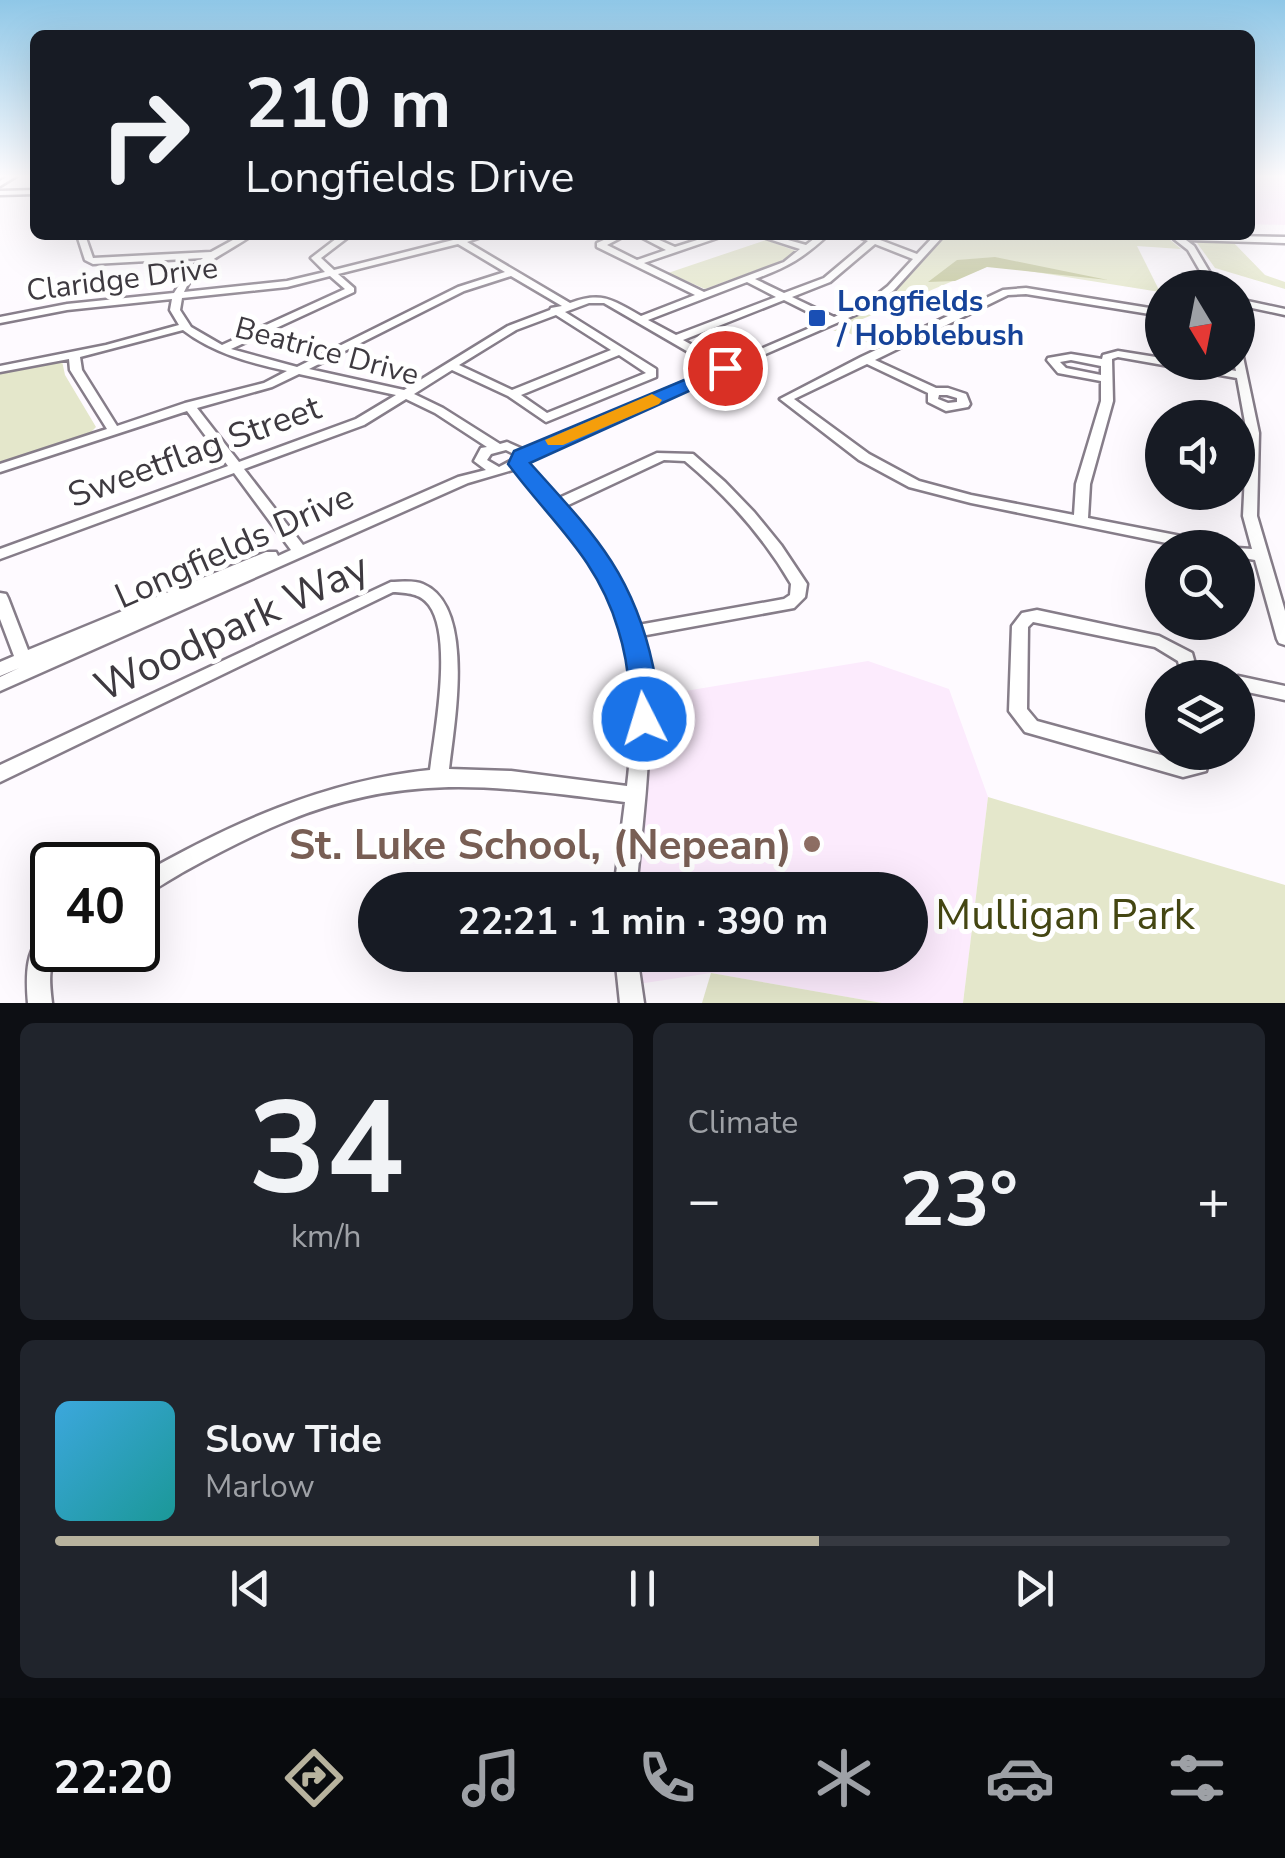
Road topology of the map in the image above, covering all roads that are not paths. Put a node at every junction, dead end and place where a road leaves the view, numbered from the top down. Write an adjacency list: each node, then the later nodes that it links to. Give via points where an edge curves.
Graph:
1 (1255, 239): 2 (street)
2 (1268, 239): 14 (street); 19 (street)
3 (82, 240): 20 (street, via 93,262)
4 (239, 240): 20 (street)
5 (340, 240): 25 (street, via 315,258)
6 (464, 240): 15 (street, Claridge Drive)
7 (611, 240): 22 (street, via 600,245)
8 (652, 240): 18 (street)
9 (699, 240): 18 (street)
10 (779, 240): 17 (street)
11 (819, 240): 17 (street)
12 (935, 240): 21 (street, Longfields Drive)
13 (1181, 240): 23 (street)
14 (1285, 240)
15 (460, 241): 24 (street); 25 (street, Claridge Drive)
16 (874, 241): 21 (street); 28 (street, via 838,274)
17 (809, 249): 26 (street)
18 (673, 250): 22 (street)
19 (1285, 252)
20 (212, 255): 29 (street)
21 (917, 256): 35 (street, Longfields Drive, via 868,306)
22 (635, 262): 27 (street)
23 (1204, 270)
24 (513, 272): 30 (street); 49 (street, via 461,289)
25 (336, 274): 29 (street, Claridge Drive); 40 (street, via 350,290)
26 (748, 280): 27 (street); 28 (street)
27 (704, 296): 36 (street)
28 (787, 296): 35 (street); 39 (street)
29 (176, 297): 37 (street, Claridge Drive); 38 (street, Beatrice Drive)
30 (568, 306): 32 (street, Sweetflag Street); 36 (street, Sweetflag Street, via 597,299)
31 (1255, 306): 34 (street)
32 (555, 310): 41 (street); 46 (street, Sweetflag Street)
33 (1145, 310): 44 (street, via 1006,292)
34 (1285, 312)
35 (831, 318): 47 (street, Longfields Drive)
36 (641, 319): 39 (street)
37 (0, 320)
38 (183, 328): 40 (street, Beatrice Drive); 42 (street)
39 (676, 339): 47 (street)
40 (222, 349): 49 (street, Beatrice Drive)
41 (621, 350): 54 (street); 54 (street, via 652,376 553,417 540,416)
42 (74, 354): 48 (street); 56 (street, via 76,370)
43 (1145, 358): 45 (street, via 1118,354)
44 (865, 359): 52 (street); 61 (street, via 786,400 914,484)
45 (1106, 363): 50 (street); 50 (street, via 1052,360 1062,371)
46 (450, 365): 53 (street, Sweetflag Street); 54 (street)
47 (720, 366): 57 (street, Longfields Drive)
48 (0, 369)
49 (302, 369): 53 (street, Beatrice Drive); 55 (street)
50 (1107, 379): 61 (street, via 1083,484)
51 (1242, 380): 66 (street, via 1253,433 1250,516)
52 (934, 392)
53 (402, 393): 57 (street, Beatrice Drive, via 466,428); 59 (street, Sweetflag Street, via 360,422)
54 (512, 394)
55 (189, 406): 56 (street); 59 (street)
56 (113, 430): 58 (street)
57 (501, 458): 60 (street); 63 (street, Longfields Drive)
58 (0, 468)
59 (235, 468): 63 (street); 64 (street, Sweetflag Street)
60 (551, 499): 68 (street, via 614,582); 68 (street, via 662,456 688,457 744,508 799,584 788,604)
61 (1082, 520): 62 (street)
62 (1145, 533)
63 (298, 548): 71 (street, Longfields Drive)
64 (0, 554)
65 (1255, 555): 66 (street)
66 (1262, 556): 69 (street)
67 (0, 598): 71 (street)
68 (632, 632): 79 (street, via 644,690)
69 (1285, 639)
70 (1188, 660): 76 (street, via 1159,642 1038,616 1020,626 1018,710 1031,726)
71 (26, 665): 72 (street, Longfields Drive); 73 (street, Longfields Drive)
72 (0, 669)
73 (0, 684)
74 (1255, 687): 75 (street)
75 (1285, 693)
76 (1145, 758)
77 (0, 774): 78 (street, Woodpark Way, via 408,583 424,587 444,615 450,638)
78 (439, 778): 79 (street); 81 (street, via 364,787 293,807)
79 (635, 795): 80 (street)
80 (627, 872)
81 (160, 874)
82 (39, 972): 84 (street)
83 (628, 972): 85 (street)
84 (40, 1003)
85 (632, 1003)

